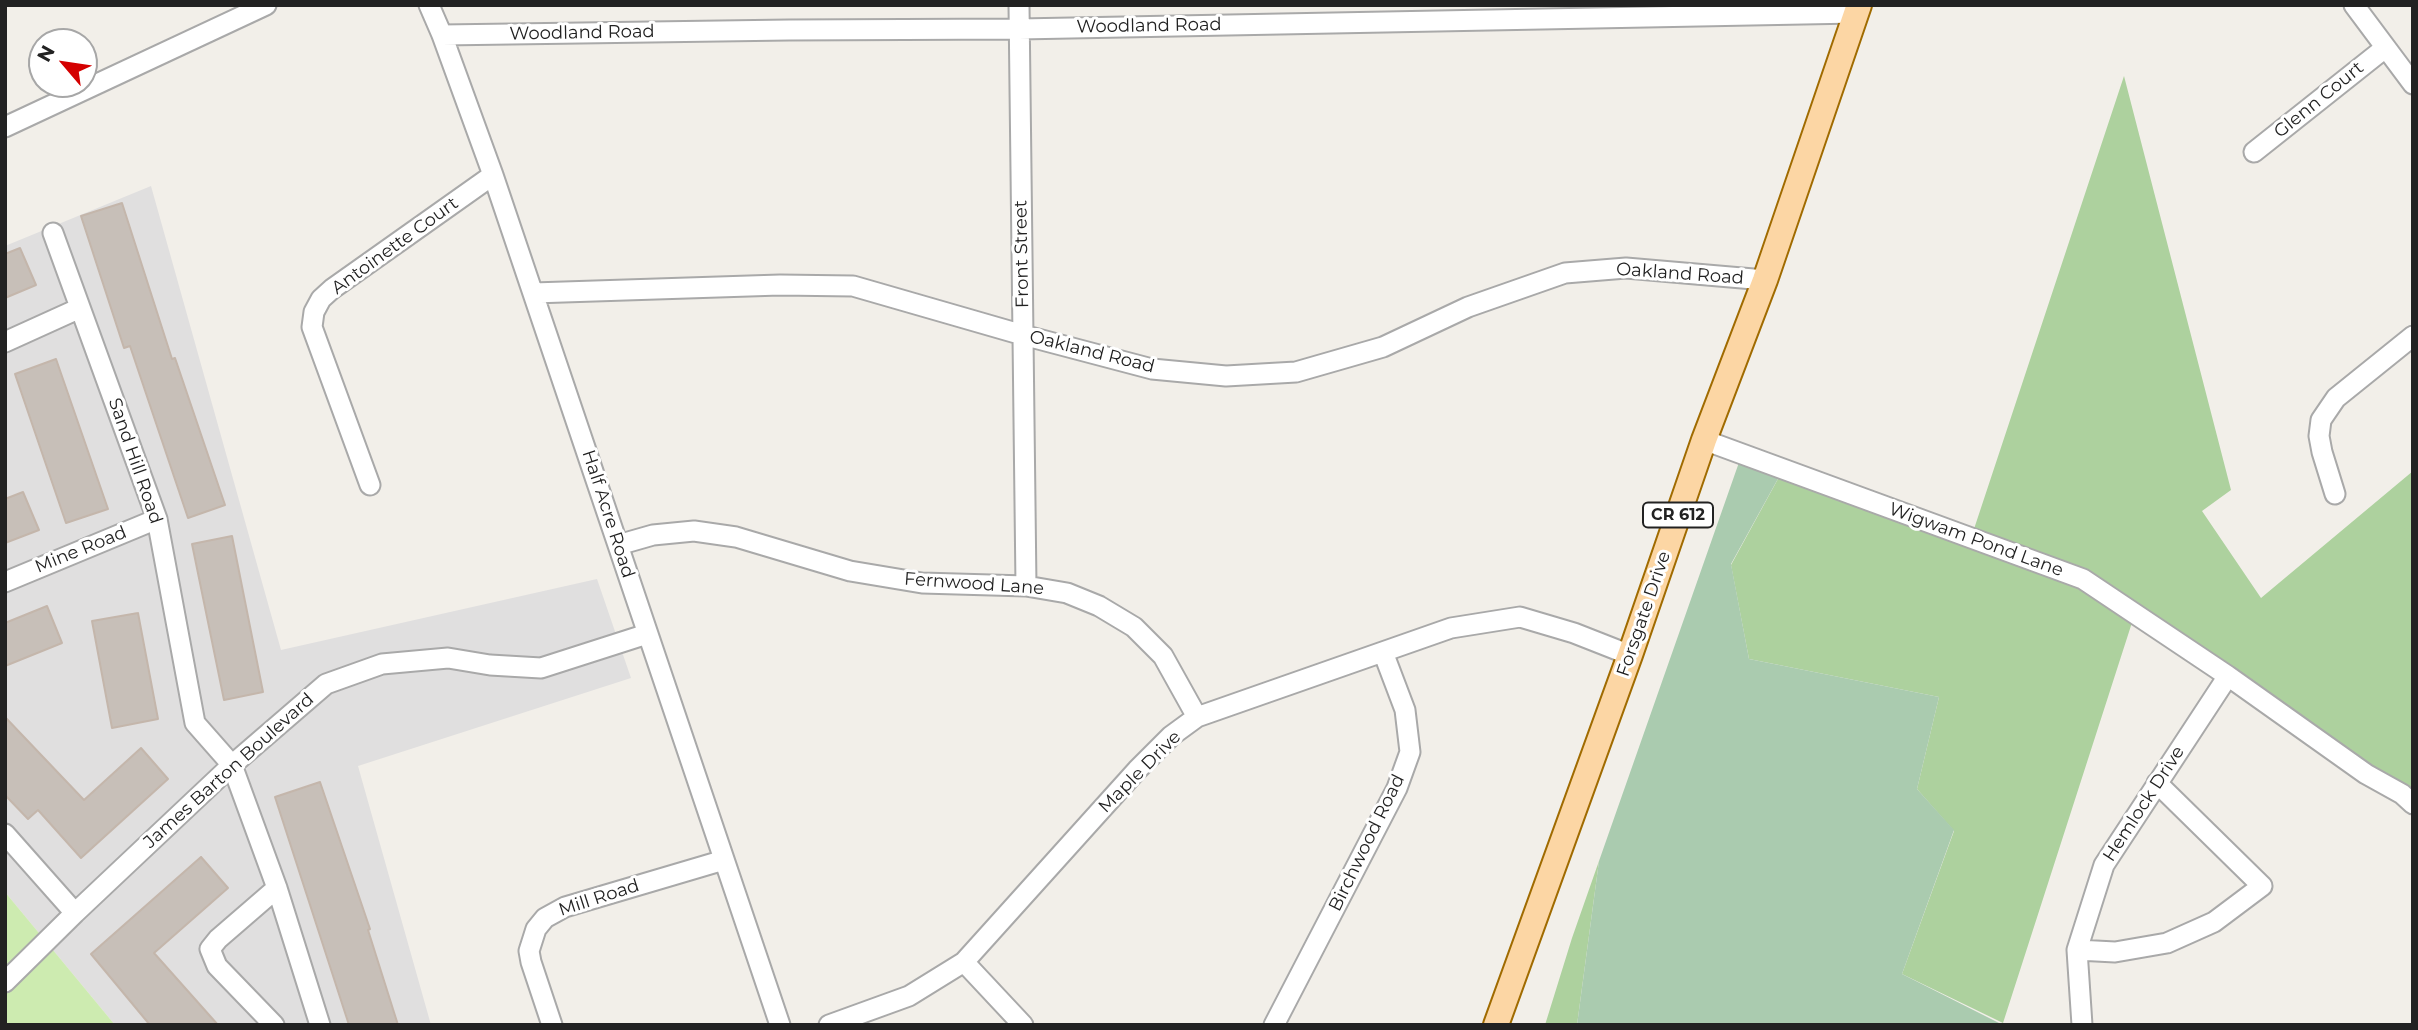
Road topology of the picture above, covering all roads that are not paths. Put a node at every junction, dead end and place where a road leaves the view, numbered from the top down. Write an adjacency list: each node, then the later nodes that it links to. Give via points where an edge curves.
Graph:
1 (266, 5): 10 (street)
2 (429, 5): 7 (street, Half Acre Road)
3 (1018, 5): 6 (street, Front Street)
4 (2354, 5): 8 (street)
5 (1858, 9): 6 (street, Woodland Road); 14 (main road, Forsgate Drive / CR 612)
6 (1019, 29): 7 (street, Woodland Road); 17 (street, Front Street)
7 (442, 35): 12 (street, Half Acre Road)
8 (2385, 48): 9 (street); 11 (street, Glenn Court)
9 (2413, 84)
10 (5, 127)
11 (2254, 152)
12 (493, 175): 15 (street, Half Acre Road); 21 (street, Antoinette Court, via 332,289 314,312 313,327)
13 (53, 233): 16 (street, Sand Hill Road)
14 (1765, 281): 17 (street, Oakland Road, via 1626,268 1565,273 1468,307 1383,347 1284,373 1226,376 1152,369); 20 (main road, Forsgate Drive / CR 612)
15 (533, 293): 17 (street, Oakland Road, via 853,286); 24 (street, Half Acre Road)
16 (80, 308): 19 (street); 23 (street, Sand Hill Road)
17 (1023, 335): 26 (street, Front Street)
18 (2413, 336): 22 (street, via 2336,398 2321,420 2322,452)
19 (5, 342)
20 (1704, 440): 29 (main road, Forsgate Drive / CR 612); 30 (street, Wigwam Pond Lane, via 2083,579)
21 (370, 485)
22 (2336, 494)
23 (157, 519): 25 (street, Mine Road); 32 (street, Sand Hill Road, via 195,723)
24 (618, 545): 26 (street, Fernwood Lane, via 694,531 736,537 850,571 922,583); 27 (street, Half Acre Road)
25 (5, 582)
26 (1026, 586): 31 (street, Fernwood Lane, via 1067,593 1134,627 1163,656)
27 (647, 634): 32 (street, James Barton Boulevard, via 541,668 449,658 382,664 326,684); 36 (street, Half Acre Road)
28 (1382, 652): 29 (street, Maple Drive, via 1451,628 1520,617); 31 (street, Maple Drive); 48 (street, Birchwood Road, via 1405,710 1410,752 1397,788)
29 (1630, 655): 49 (main road, Forsgate Drive / CR 612)
30 (2228, 676): 33 (street, Hemlock Drive); 34 (street, Wigwam Pond Lane)
31 (1198, 717): 40 (street, Maple Drive, via 1137,770)
32 (232, 765): 37 (street); 38 (street, James Barton Boulevard)
33 (2157, 783): 39 (street, Hemlock Drive, via 2104,864); 39 (street, via 2262,886 2214,922 2167,943 2115,952)
34 (2413, 804)
35 (5, 834): 38 (street)
36 (724, 860): 44 (street, Mill Road, via 565,907 545,918 536,929 530,951); 45 (street, Half Acre Road)
37 (277, 888): 42 (street, via 210,949 217,966); 43 (street)
38 (75, 913): 41 (street, James Barton Boulevard)
39 (2077, 950): 50 (street, Hemlock Drive)
40 (964, 962): 46 (street, Maple Drive, via 909,996); 47 (street)
41 (5, 982)
42 (274, 1025)
43 (320, 1025)
44 (552, 1025)
45 (780, 1025)
46 (829, 1025)
47 (1023, 1025)
48 (1274, 1025)
49 (1496, 1025)
50 (2082, 1025)

